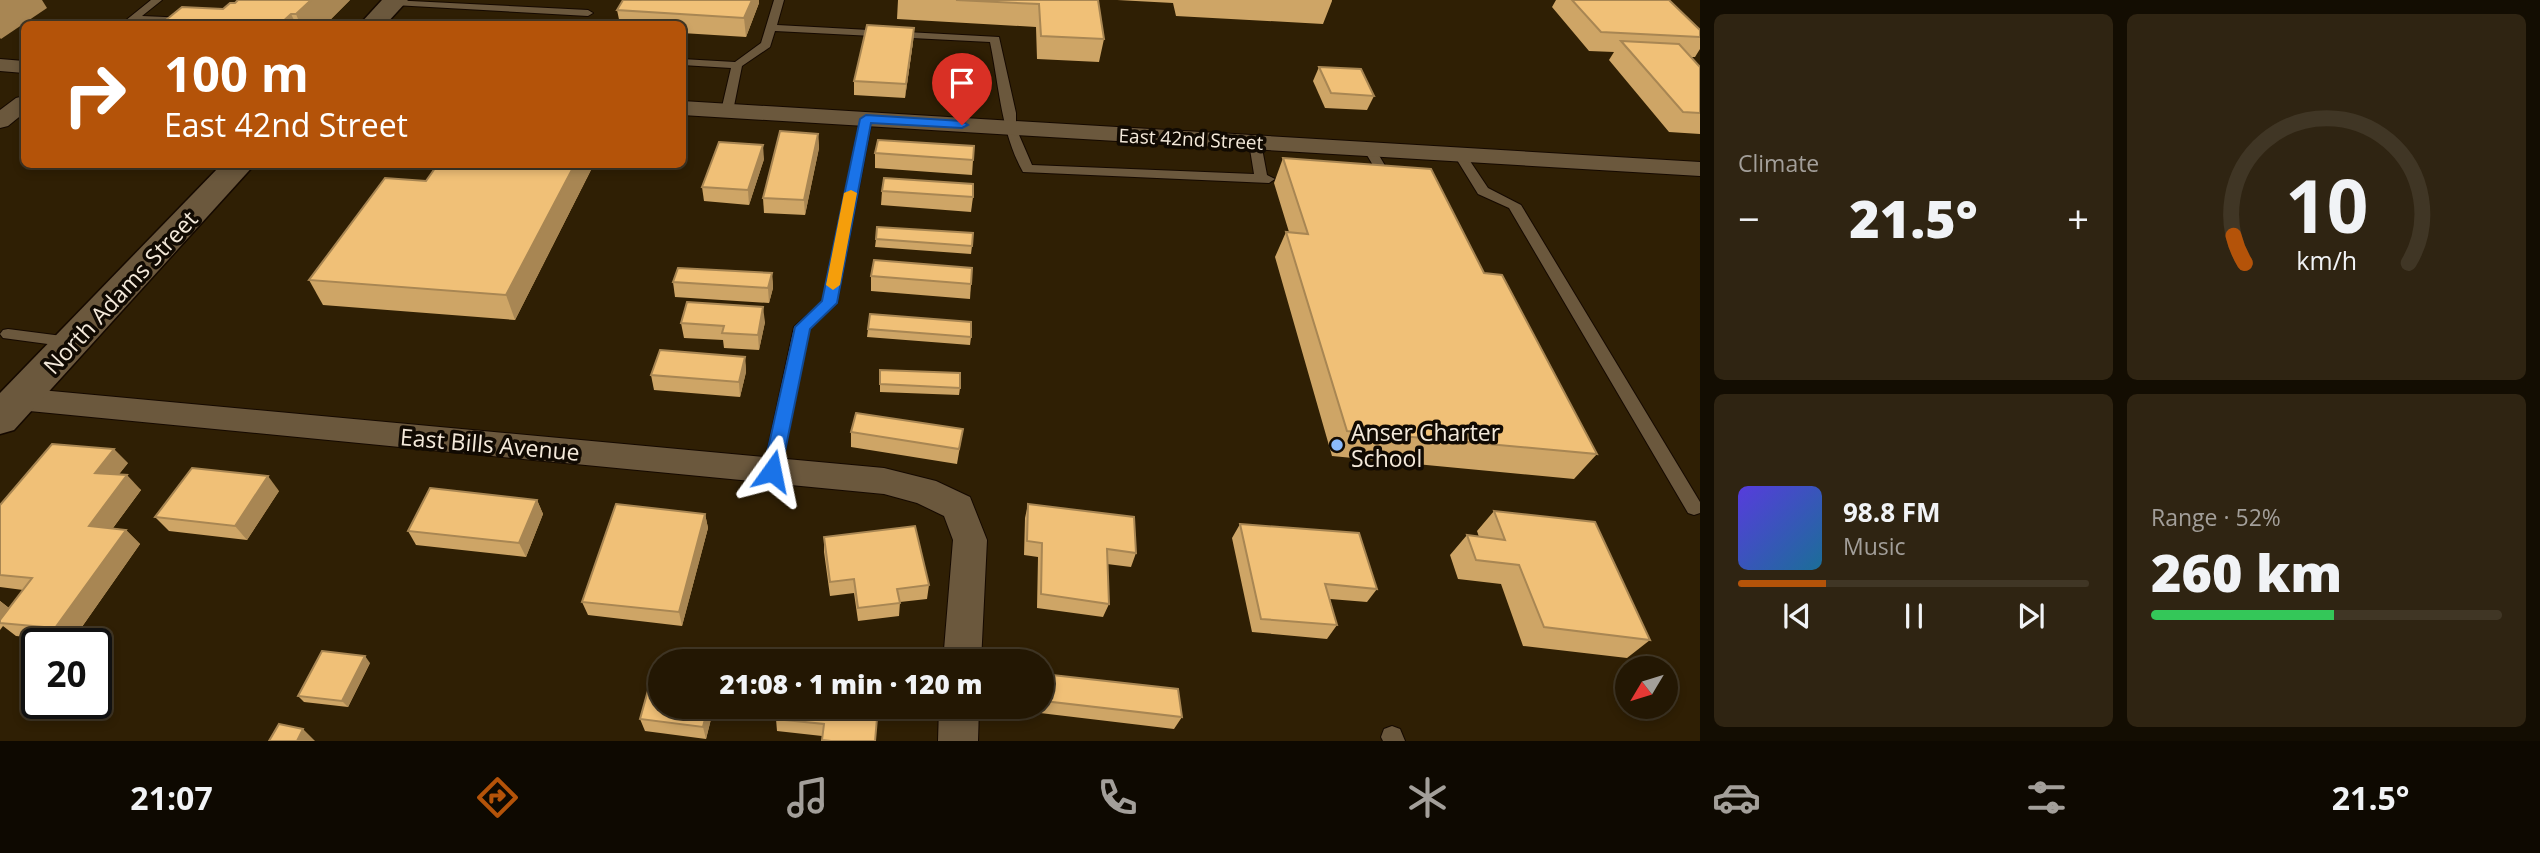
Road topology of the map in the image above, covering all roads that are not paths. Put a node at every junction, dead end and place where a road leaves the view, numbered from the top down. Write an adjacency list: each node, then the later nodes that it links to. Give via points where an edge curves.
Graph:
1 (158, 0): 6 (lane)
2 (593, 0): 5 (lane)
3 (779, 0): 9 (lane)
4 (395, 1): 5 (lane); 7 (street)
5 (588, 13): 8 (lane)
6 (129, 21)
7 (375, 21)
8 (584, 21)
9 (771, 28): 12 (lane, via 766,44); 19 (lane, via 995,39)
10 (686, 62): 12 (lane)
11 (0, 65): 13 (street)
12 (737, 65): 16 (lane)
13 (21, 67)
14 (21, 105): 18 (street)
15 (686, 108): 16 (street, East 42nd Street)
16 (727, 111): 17 (street, East 42nd Street)
17 (866, 119): 19 (street, East 42nd Street); 31 (lane, via 830,303 802,327)
18 (0, 121)
19 (1010, 128): 20 (street, East 42nd Street); 25 (lane, via 1027,169)
20 (1255, 142): 21 (street, East 42nd Street); 25 (lane)
21 (1370, 150): 22 (street, East 42nd Street); 27 (lane, via 1392,188)
22 (1460, 155): 24 (street, East 42nd Street); 32 (lane, via 1483,191 1514,205)
23 (236, 168): 29 (street, North Adams Street)
24 (1700, 169)
25 (1261, 178): 26 (lane)
26 (1287, 180)
27 (1379, 187)
28 (8, 334): 29 (lane)
29 (73, 342): 30 (street, North Adams Street)
30 (9, 409): 31 (street, East Bills Avenue)
31 (772, 471): 33 (street, East Bills Avenue, via 884,481 924,491 958,507 970,540)
32 (1694, 509)
33 (962, 649)
34 (959, 719): 35 (street)
35 (958, 741)

